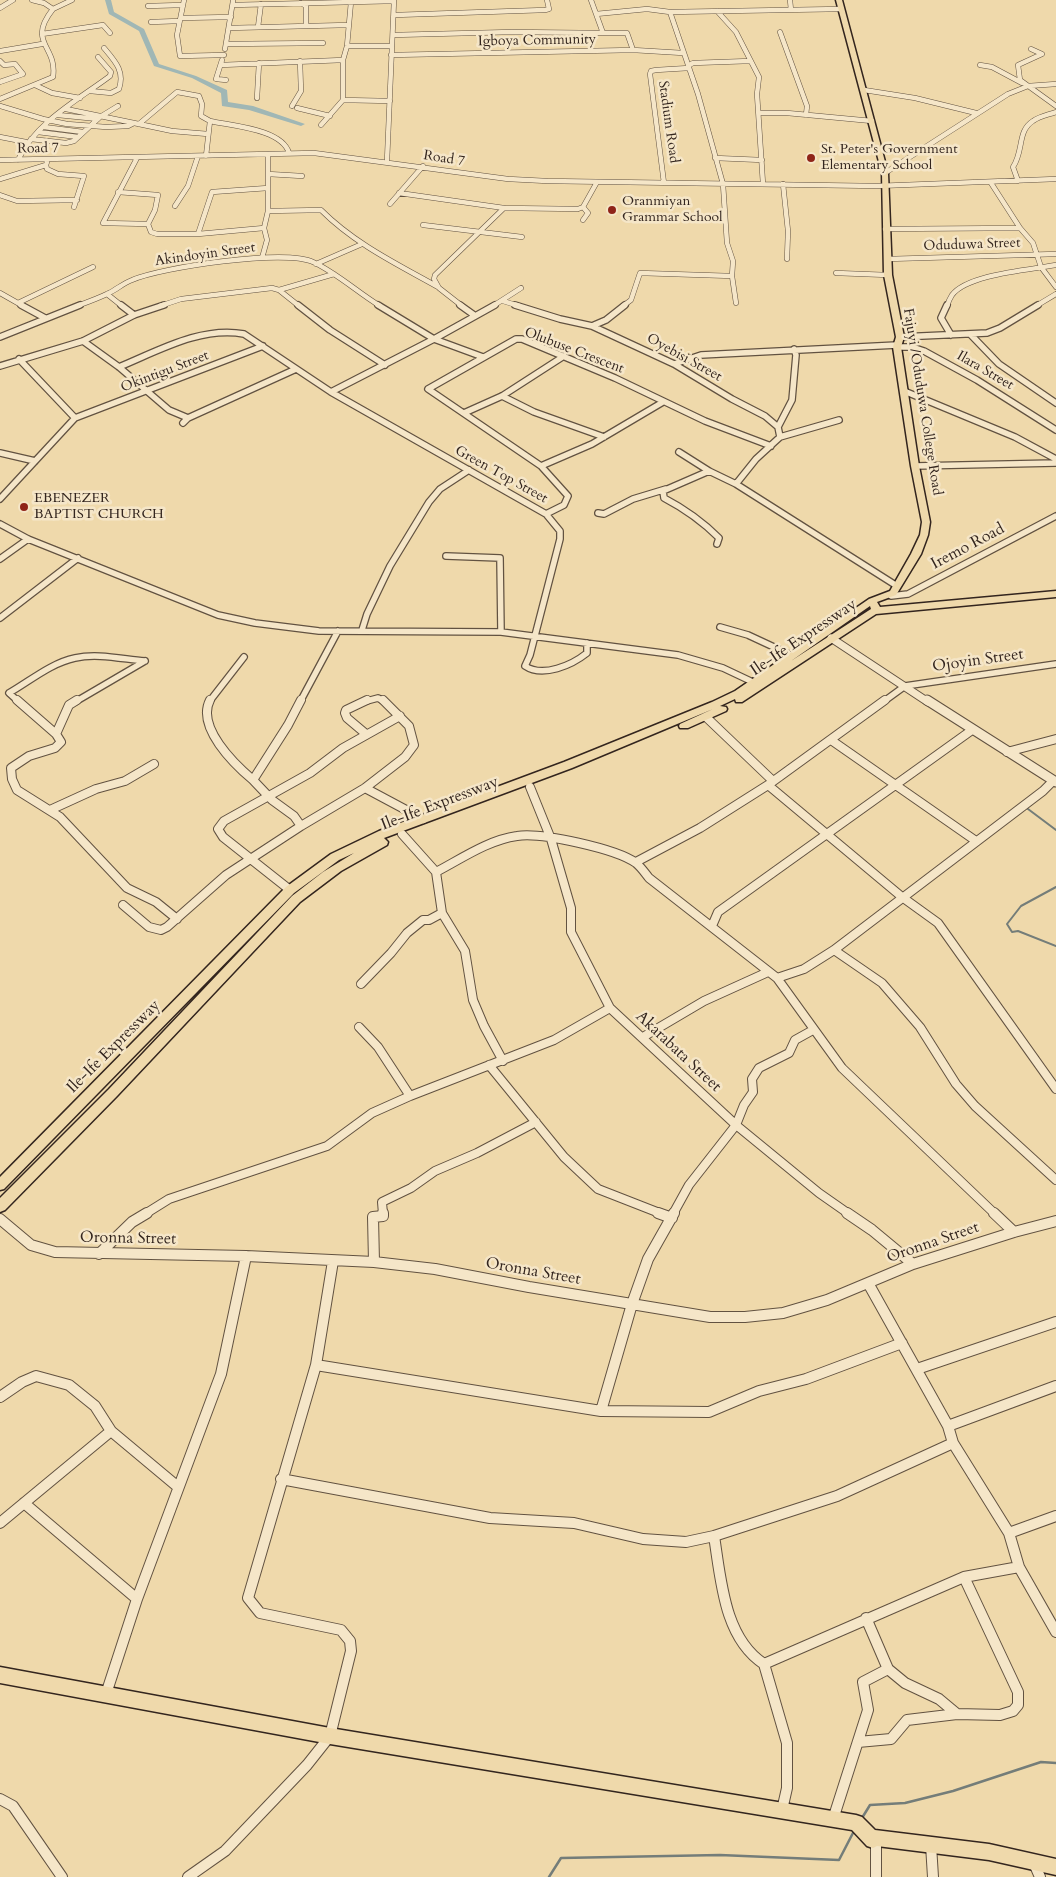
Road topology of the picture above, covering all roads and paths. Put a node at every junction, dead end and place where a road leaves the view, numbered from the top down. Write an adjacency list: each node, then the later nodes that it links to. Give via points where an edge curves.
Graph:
1 (13, 0): 18 (street)
2 (32, 0): 14 (street)
3 (50, 0): 14 (street)
4 (72, 0): 19 (street)
5 (184, 0): 16 (street)
6 (547, 0): 25 (street, via 549,9 546,10)
7 (591, 0): 24 (street)
8 (790, 0): 21 (street)
9 (839, 0): 20 (main road, Fajuyi /Oduduwa College Road)
10 (394, 1): 13 (street); 25 (street)
11 (233, 2): 15 (street); 26 (street)
12 (300, 2): 13 (street); 15 (street); 29 (street, via 306,6)
13 (351, 2): 30 (street)
14 (44, 3): 19 (street)
15 (261, 4): 31 (street)
16 (182, 5): 17 (street); 27 (street)
17 (148, 6)
18 (0, 8)
19 (53, 9): 36 (street, via 42,25)
20 (841, 9): 21 (street); 64 (main road, Fajuyi /Oduduwa College Road)
21 (791, 10): 22 (street)
22 (717, 11): 23 (street); 52 (street, via 736,32)
23 (670, 12): 24 (street, via 647,9); 47 (street)
24 (596, 14): 35 (street, via 600,18)
25 (395, 15): 37 (street)
26 (231, 17): 27 (street); 32 (street)
27 (180, 20): 28 (street); 48 (street, via 177,35 180,56)
28 (151, 22)
29 (306, 25): 30 (street); 31 (street)
30 (348, 25): 41 (street)
31 (258, 27): 32 (street)
32 (229, 28): 40 (street)
33 (780, 32): 79 (street, via 807,106)
34 (110, 33): 36 (street, via 103,24)
35 (602, 33): 37 (street); 45 (street, via 626,33)
36 (42, 34): 39 (street)
37 (393, 35): 42 (street)
38 (323, 43): 40 (street)
39 (42, 44): 46 (street); 62 (street, via 54,64 54,73 53,77)
40 (226, 44): 48 (street)
41 (347, 46): 42 (street); 51 (street)
42 (392, 46): 49 (street)
43 (104, 48): 65 (street, via 119,66 118,90 114,94)
44 (1031, 49): 63 (street, via 1042,54 1018,64 1020,80)
45 (633, 50): 47 (street, Igboya Community); 49 (street, Igboya Community)
46 (0, 51)
47 (683, 53): 58 (street)
48 (224, 55): 56 (street)
49 (391, 55): 70 (street)
50 (98, 56): 65 (street, via 112,72)
51 (343, 60): 54 (street); 69 (street)
52 (750, 60): 58 (street, via 693,63); 76 (street, via 759,77)
53 (0, 61): 60 (street, via 4,65 15,64 22,74)
54 (300, 61): 55 (street); 80 (street, via 301,91 295,107)
55 (259, 63): 56 (street); 67 (street)
56 (221, 65): 59 (street, via 216,79)
57 (980, 65): 63 (street, via 992,67)
58 (689, 67): 100 (street); 115 (street, Stadium Road, via 656,70 650,74)
59 (226, 80)
60 (0, 82)
61 (1056, 84): 63 (street)
62 (35, 85): 66 (street, via 52,93); 68 (street)
63 (1028, 86): 73 (street); 77 (street)
64 (864, 90): 77 (street); 82 (main road, Fajuyi /Oduduwa College Road)
65 (90, 91): 66 (street)
66 (80, 98): 74 (street)
67 (257, 98)
68 (0, 99)
69 (343, 100): 70 (street); 80 (street)
70 (390, 101): 104 (street)
71 (0, 106): 83 (street)
72 (118, 106): 81 (street)
73 (1056, 106)
74 (66, 109): 78 (street); 81 (street, via 96,114)
75 (1056, 112): 112 (street, via 1035,119 1023,129 1022,150 1013,167)
76 (759, 113): 79 (street); 103 (street)
77 (976, 113): 107 (street)
78 (58, 115): 81 (street); 83 (street)
79 (806, 115): 82 (street)
80 (330, 116): 87 (street)
81 (99, 118): 85 (street); 86 (street)
82 (872, 120): 107 (main road, Fajuyi /Oduduwa College Road)
83 (50, 121): 86 (street); 88 (street)
84 (210, 121): 85 (street, via 201,116 199,96 178,91); 91 (street); 95 (street, via 272,135 281,139)
85 (136, 124): 86 (street, via 113,128); 91 (street)
86 (91, 125): 90 (street)
87 (321, 125)
88 (44, 127): 89 (street); 90 (street)
89 (38, 132): 93 (street); 94 (street)
90 (84, 132): 93 (street)
91 (208, 134): 98 (street)
92 (0, 137): 94 (street)
93 (78, 137): 94 (street, via 70,142)
94 (29, 141): 102 (street)
95 (289, 153): 96 (street, Road 7); 104 (street, Road 7)
96 (268, 154): 98 (street, Road 7); 108 (street)
97 (198, 156): 98 (street, Road 7); 99 (street, Road 7); 126 (street, via 188,186)
98 (206, 156)
99 (137, 158): 105 (street, Road 7); 121 (street)
100 (715, 158): 103 (street); 116 (street)
101 (0, 160): 102 (street, Road 7)
102 (18, 160): 105 (street, Road 7)
103 (762, 160): 117 (street)
104 (387, 161): 106 (street, Road 7)
105 (46, 162): 110 (street); 124 (street, via 47,169 54,173 84,176)
106 (423, 166): 113 (street, Road 7, via 508,180); 122 (street)
107 (885, 173): 119 (main road, Fajuyi /Oduduwa College Road)
108 (268, 174): 109 (street); 120 (street)
109 (302, 176)
110 (0, 179)
111 (1056, 179): 112 (street, Road 7)
112 (1018, 181): 114 (street, Road 7)
113 (597, 182): 115 (street, Road 7); 128 (street)
114 (992, 182): 119 (street, Road 7); 135 (street)
115 (664, 183): 116 (street, Road 7)
116 (723, 184): 117 (street, Road 7); 153 (street, via 727,243 734,260)
117 (762, 184): 118 (street, Road 7)
118 (783, 184): 119 (street, Road 7); 145 (street, via 789,236)
119 (884, 185): 136 (main road, Fajuyi /Oduduwa College Road)
120 (268, 188): 130 (street); 138 (street, via 212,192)
121 (118, 192): 132 (street, via 158,195); 132 (street, via 103,223)
122 (399, 193): 125 (street); 129 (street)
123 (0, 195): 124 (street, via 17,201)
124 (77, 200): 127 (street)
125 (390, 204)
126 (175, 206)
127 (74, 207)
128 (583, 207): 129 (street, via 578,210); 131 (street, via 588,213)
129 (504, 208): 137 (street)
130 (268, 211): 134 (street); 140 (street, via 321,210)
131 (583, 220)
132 (148, 224): 138 (street, via 151,232 157,234)
133 (423, 225): 137 (street)
134 (264, 228): 138 (street); 143 (street, via 267,240)
135 (1020, 228): 136 (street); 141 (street, via 1033,243)
136 (885, 230): 144 (main road, Fajuyi /Oduduwa College Road)
137 (480, 233): 139 (street); 155 (street, via 439,269 434,280)
138 (198, 234)
139 (522, 237)
140 (362, 244): 146 (street); 155 (street)
141 (1037, 254): 142 (street, Oduduwa Street); 144 (street, Oduduwa Street); 149 (street)
142 (1056, 254)
143 (262, 258): 146 (street, Akindoyin Street, via 304,259); 159 (street, Akindoyin Street, via 175,267 131,280)
144 (888, 258): 152 (main road, Fajuyi /Oduduwa College Road)
145 (787, 259)
146 (316, 264): 151 (street, Akindoyin Street)
147 (1056, 265): 149 (street)
148 (93, 267): 162 (street)
149 (1041, 267): 154 (street); 168 (street, via 965,285 952,295 941,318)
150 (836, 272): 152 (street)
151 (334, 274): 157 (street); 171 (street, Akindoyin Street)
152 (888, 275): 173 (main road, Fajuyi /Oduduwa College Road)
153 (732, 276): 163 (street); 167 (street, via 640,273 631,300 606,320)
154 (1056, 287)
155 (438, 288): 165 (street)
156 (520, 288): 161 (street)
157 (279, 290): 164 (street, via 272,288 190,297); 180 (street, via 330,330)
158 (0, 293): 162 (street)
159 (107, 294): 164 (street); 166 (street, Akindoyin Street)
160 (1056, 294): 169 (street, via 1000,328)
161 (503, 301): 165 (street); 167 (street, Oyebisi Street)
162 (18, 303): 166 (street)
163 (736, 303)
164 (134, 315): 172 (street)
165 (474, 315): 171 (street)
166 (46, 318): 170 (street, Akindoyin Street)
167 (592, 326): 179 (street, Oyebisi Street)
168 (951, 335): 169 (street); 173 (street)
169 (971, 335): 189 (street, via 993,360 1019,381)
170 (0, 337)
171 (434, 338): 177 (street, Akindoyin Street); 180 (street)
172 (83, 341): 178 (street); 182 (street)
173 (898, 343): 175 (street); 185 (main road, Fajuyi /Oduduwa College Road); 196 (street, Ilara Street, via 924,351 977,380)
174 (263, 346): 182 (street, Green Top Street, via 237,331 205,333); 183 (street, Green Top Street); 184 (street, Okintigu Street)
175 (794, 350): 179 (street, via 701,355); 195 (street, via 792,400)
176 (564, 356): 177 (street, Olubuse Crescent, via 519,338); 187 (street); 188 (street, Olubuse Crescent)
177 (483, 357): 190 (street, Olubuse Crescent, via 428,389)
178 (19, 359): 181 (street); 191 (street)
179 (674, 364): 195 (street, Oyebisi Street)
180 (385, 365): 186 (street)
181 (0, 366)
182 (119, 367): 184 (street)
183 (296, 369): 186 (street, Green Top Street); 192 (street)
184 (148, 391): 191 (street, Okintigu Street); 192 (street, via 169,410)
185 (904, 391): 202 (street, via 1015,437); 206 (main road, Fajuyi /Oduduwa College Road)
186 (331, 392): 207 (street, Green Top Street)
187 (502, 396): 190 (street); 197 (street, via 534,412)
188 (663, 402): 197 (street); 199 (street, Olubuse Crescent)
189 (1056, 403)
190 (464, 413): 205 (street, Olubuse Crescent)
191 (75, 418): 203 (street)
192 (188, 418): 194 (street)
193 (839, 420): 198 (street)
194 (183, 423)
195 (778, 426): 198 (street)
196 (1056, 430)
197 (604, 437): 205 (street)
198 (780, 437): 199 (street)
199 (771, 446): 209 (street)
200 (679, 452): 208 (street)
201 (0, 453): 203 (street)
202 (1056, 459)
203 (35, 461): 212 (street)
204 (1056, 463): 206 (street)
205 (541, 466): 215 (street, Olubuse Crescent, via 568,496 564,505)
206 (915, 466): 223 (main road, Fajuyi /Oduduwa College Road, via 926,522 924,535)
207 (469, 470): 215 (street, Green Top Street); 229 (street, via 440,488 429,502 390,566)
208 (709, 471): 209 (street); 210 (street)
209 (736, 484): 223 (street)
210 (674, 485): 211 (street); 213 (street, via 663,491 664,498)
211 (648, 494): 213 (street); 214 (street, via 604,514)
212 (0, 499)
213 (671, 501): 219 (street, via 712,530 719,538)
214 (598, 513)
215 (546, 514): 232 (street, Green Top Street, via 560,531 560,539)
216 (1056, 516): 223 (street, Iremo Road, via 908,594)
217 (0, 524): 218 (street)
218 (28, 539): 221 (street); 222 (street)
219 (717, 544)
220 (446, 556): 231 (street, via 500,558)
221 (78, 558): 227 (street); 230 (street, via 218,615 298,629)
222 (0, 559)
223 (895, 592): 225 (main road); 226 (main road)
224 (1056, 594): 226 (main road)
225 (873, 606): 226 (main road); 233 (main road, Ile-Ife Expressway); 235 (main road, Ile-Ife Expressway)
226 (907, 609)
227 (0, 618)
228 (720, 627): 235 (street, via 748,635)
229 (362, 630): 230 (street); 231 (street)
230 (338, 631): 249 (street, via 318,672)
231 (501, 632): 232 (street)
232 (534, 636): 234 (street); 234 (street, Green Top Street, via 524,666 535,672 581,659 587,652)
233 (831, 638): 238 (main road, Ile-Ife Expressway); 239 (street)
234 (587, 643): 238 (street, via 678,655 723,668)
235 (791, 655): 238 (main road, Ile-Ife Expressway)
236 (244, 657): 249 (street, via 214,692 206,706 205,718 236,766)
237 (1056, 664): 239 (street, Ojoyin Street)
238 (757, 684): 241 (main road, Ile-Ife Expressway, via 744,697); 257 (main road, Ile-Ife Expressway, via 672,723)
239 (905, 686): 242 (street); 246 (street)
240 (400, 716): 244 (street); 244 (street, via 378,698 346,710 347,718); 254 (street, via 409,726 414,745 405,757)
241 (706, 717): 251 (street); 253 (main road, Ile-Ife Expressway)
242 (972, 730): 247 (street); 252 (street)
243 (56, 734): 243 (street, via 70,705 145,661 74,658 9,693); 256 (street, via 61,742 58,746 31,755 11,768 18,790)
244 (366, 734): 255 (street, via 310,774)
245 (1056, 739): 247 (street)
246 (831, 740): 251 (street); 252 (street)
247 (1007, 752): 250 (street)
248 (154, 764): 256 (street, via 125,781 96,789)
249 (253, 780): 255 (street)
250 (1055, 781): 262 (street)
251 (770, 783): 260 (street); 264 (street, via 700,828)
252 (896, 785): 260 (street); 262 (street)
253 (530, 787): 259 (main road, Ile-Ife Expressway); 261 (street, Akarabata Street)
254 (365, 788): 257 (street); 258 (street)
255 (268, 797): 258 (street, via 294,816); 263 (street, via 224,821 218,829 223,837)
256 (50, 810): 270 (street, via 122,884 156,902)
257 (423, 820): 266 (main road, Ile-Ife Expressway, via 335,856)
258 (300, 826): 263 (street)
259 (402, 834): 265 (street); 288 (main road, Ile-Ife Expressway, via 343,862 296,899 146,1061)
260 (828, 834): 267 (street); 271 (street, via 718,912)
261 (551, 839): 264 (street, via 599,849); 265 (street, via 532,834 516,836); 276 (street, Akarabata Street, via 572,908 571,932)
262 (976, 841): 267 (street)
263 (250, 858): 266 (street); 270 (street)
264 (636, 862): 271 (street, via 649,878)
265 (436, 872): 269 (street)
266 (290, 890): 287 (main road, Ile-Ife Expressway)
267 (902, 897): 272 (street); 282 (street, via 938,923)
268 (123, 905): 270 (street, via 153,928 161,930)
269 (442, 913): 275 (street, via 423,920 406,933); 280 (street, via 465,951 474,1000)
270 (177, 919)
271 (712, 926): 273 (street)
272 (834, 950): 274 (street, via 804,969); 286 (street, via 882,983 920,1027 974,1106)
273 (768, 972): 274 (street); 279 (street, via 716,995)
274 (777, 978): 278 (street)
275 (361, 984)
276 (610, 1008): 279 (street, Akarabata Street); 280 (street, via 554,1040)
277 (359, 1028): 283 (street, via 378,1047)
278 (813, 1030): 285 (street, via 796,1040 789,1053 759,1068 752,1079 753,1092); 292 (street, via 842,1068)
279 (643, 1037): 285 (street, Akarabata Street)
280 (503, 1061): 281 (street)
281 (489, 1065): 283 (street); 284 (street)
282 (1056, 1089)
283 (410, 1096): 293 (street, via 372,1113 327,1146 169,1199 132,1222)
284 (536, 1122): 289 (street, via 564,1157 598,1189); 296 (street, via 435,1171 411,1188 382,1202 383,1216 373,1217)
285 (736, 1124): 289 (street, via 689,1184); 297 (street, Akarabata Street, via 819,1193)
286 (1056, 1180)
287 (0, 1185)
288 (0, 1206)
289 (672, 1218): 299 (street, via 648,1259)
290 (0, 1219): 293 (street, Oronna Street, via 31,1245 54,1252)
291 (1056, 1222): 292 (street, Oronna Street)
292 (1014, 1232): 297 (street, Oronna Street)
293 (98, 1254): 294 (street, Oronna Street)
294 (246, 1256): 295 (street, Oronna Street); 311 (street, via 221,1374)
295 (333, 1261): 296 (street, Oronna Street); 302 (street)
296 (374, 1262): 299 (street, Oronna Street, via 435,1269)
297 (913, 1264): 298 (street, Oronna Street)
298 (868, 1283): 299 (street, Oronna Street, via 783,1313 745,1317 710,1317); 301 (street)
299 (632, 1304): 306 (street)
300 (1056, 1322): 303 (street)
301 (902, 1343): 303 (street); 306 (street, via 806,1379 759,1391 709,1412)
302 (316, 1365): 306 (street); 310 (street)
303 (917, 1369): 307 (street)
304 (1056, 1386): 307 (street)
305 (0, 1397): 308 (street, via 36,1376 69,1385 95,1406)
306 (601, 1410)
307 (948, 1426): 309 (street)
308 (111, 1430): 311 (street); 312 (street)
309 (953, 1443): 315 (street); 316 (street, via 837,1496)
310 (281, 1479): 316 (street, via 490,1518 574,1523 643,1539 686,1542); 327 (street, via 248,1598 260,1613 341,1630 350,1641 351,1651)
311 (178, 1487): 319 (street)
312 (24, 1503): 314 (street); 319 (street)
313 (1056, 1516): 315 (street)
314 (0, 1523)
315 (1009, 1533): 317 (street)
316 (714, 1536): 322 (street, via 726,1606 746,1652)
317 (1019, 1567): 318 (street); 321 (street)
318 (964, 1577): 320 (street); 326 (street, via 1018,1692 1018,1705 1013,1711 1000,1715)
319 (137, 1600): 325 (street)
320 (866, 1618): 322 (street); 323 (street)
321 (1056, 1632)
322 (764, 1664): 330 (street, via 787,1743 787,1788)
323 (888, 1669): 326 (street, via 898,1679 939,1699); 328 (street, via 863,1682 868,1710)
324 (0, 1675): 325 (main road)
325 (106, 1694): 327 (main road)
326 (957, 1714): 328 (street, via 907,1720 891,1739)
327 (330, 1736): 330 (main road); 337 (street, via 308,1765 225,1851)
328 (858, 1742): 331 (street, via 835,1813)
329 (0, 1799): 336 (street, via 13,1806)
330 (782, 1810): 331 (main road)
331 (838, 1820): 332 (main road, via 856,1823)
332 (874, 1839): 333 (main road); 338 (street)
333 (931, 1845): 334 (main road); 339 (street)
334 (1032, 1859): 335 (main road); 340 (street)
335 (1056, 1867)
336 (62, 1877)
337 (188, 1877)
338 (876, 1877)
339 (933, 1877)
340 (1040, 1877)

